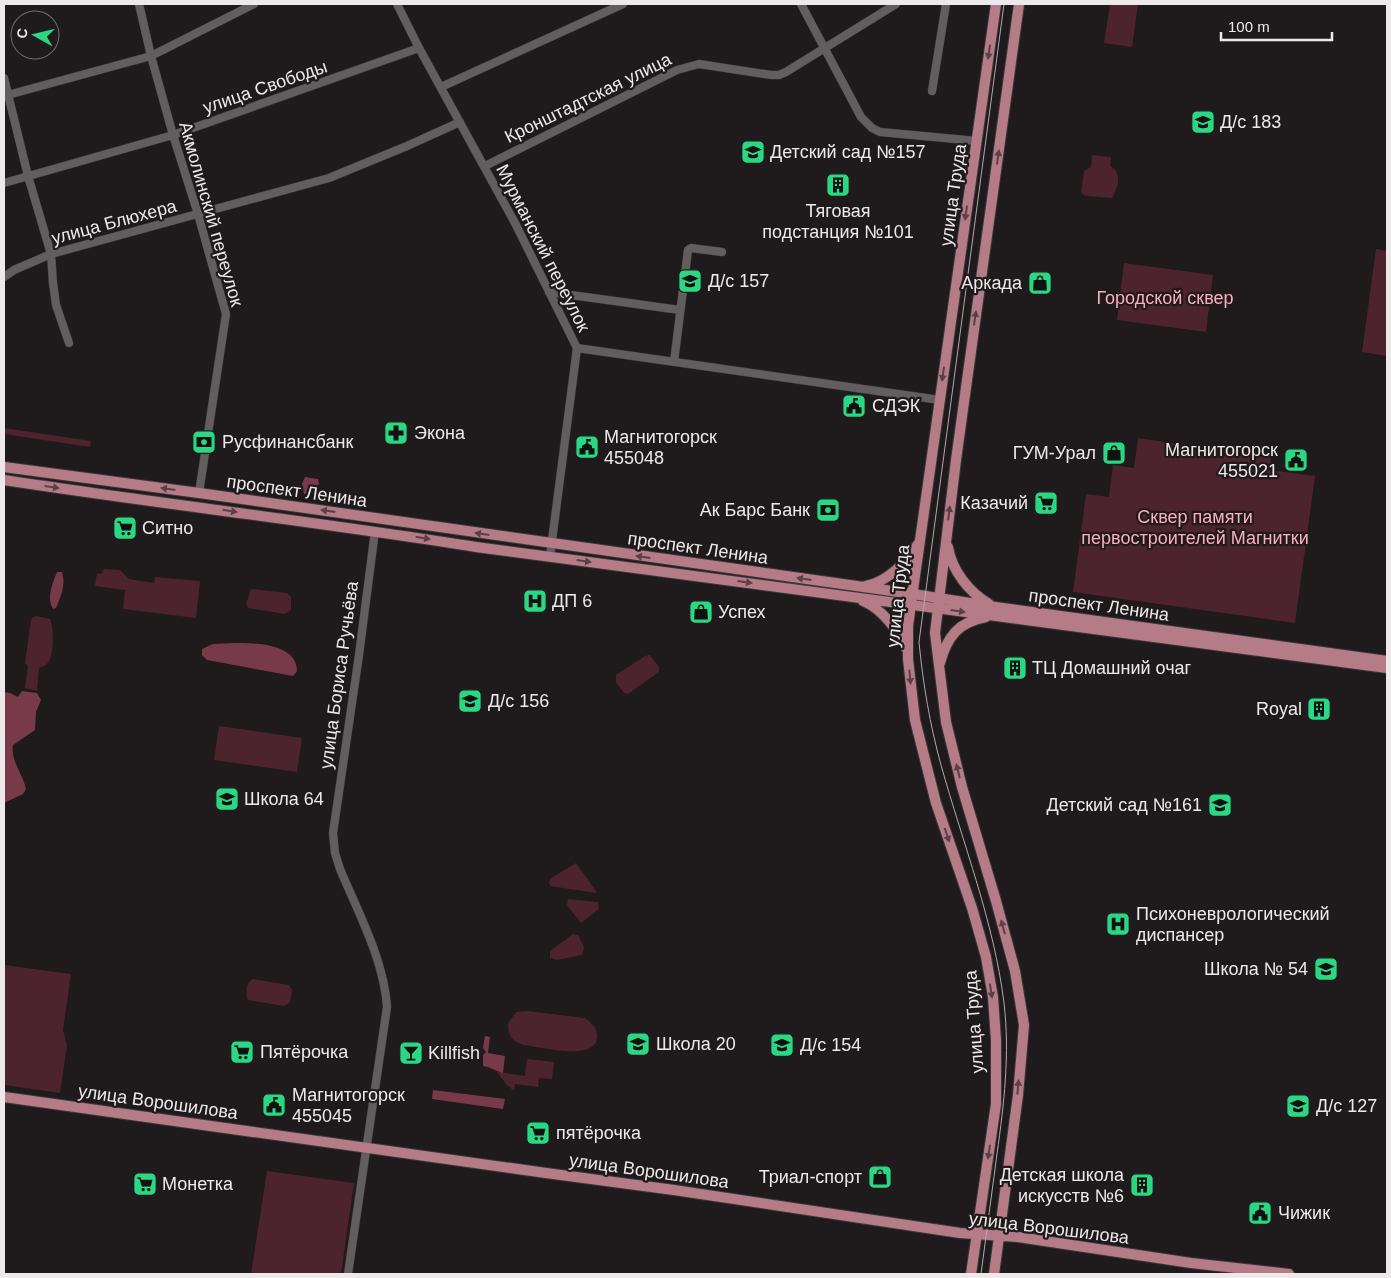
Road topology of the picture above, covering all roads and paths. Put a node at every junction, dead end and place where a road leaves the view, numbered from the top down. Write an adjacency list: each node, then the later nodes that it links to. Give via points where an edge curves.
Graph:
1 (139, 4): 12 (street, Акмолинский переулок)
2 (254, 4): 12 (street)
3 (397, 4): 10 (street, Мурманский переулок)
4 (623, 4): 14 (street)
5 (801, 4): 11 (street)
6 (896, 4): 11 (street, Кронштадтская улица)
7 (946, 4): 15 (street)
8 (996, 4): 19 (main road, улица Труда, one-way to 19)
9 (1019, 4): 38 (main road, one-way to 9)
10 (419, 48): 14 (street, Мурманский переулок); 18 (street, улица Свободы)
11 (825, 48): 19 (street, via 861,117 872,128 880,132); 20 (street, Кронштадтская улица, via 779,75 699,64 677,70)
12 (151, 56): 16 (street); 18 (street, Акмолинский переулок)
13 (4, 78): 16 (street)
14 (442, 87): 17 (street, Мурманский переулок)
15 (932, 91)
16 (6, 95): 21 (street)
17 (460, 122): 20 (street, Мурманский переулок); 23 (street, улица Блюхера, via 329,178)
18 (173, 135): 21 (street, улица Свободы); 23 (street, Акмолинский переулок)
19 (977, 141): 32 (main road, улица Труда, one-way to 32)
20 (485, 166): 27 (street, Мурманский переулок)
21 (28, 176): 22 (street, улица Свободы); 25 (street)
22 (4, 183)
23 (198, 214): 25 (street, улица Блюхера); 35 (street, Акмолинский переулок, via 226,314)
24 (722, 252): 28 (street, via 688,250)
25 (51, 254): 26 (street, улица Блюхера); 29 (street, via 56,305)
26 (4, 277)
27 (550, 292): 28 (street); 30 (street, Мурманский переулок)
28 (680, 310): 31 (street)
29 (69, 343)
30 (577, 348): 31 (street); 40 (street, Мурманский переулок)
31 (674, 362): 32 (street)
32 (940, 400): 39 (main road, улица Труда)
33 (4, 467): 35 (main road, проспект Ленина, one-way to 33)
34 (4, 480): 37 (main road, проспект Ленина, one-way to 37)
35 (200, 493): 36 (main road, проспект Ленина, one-way to 35)
36 (377, 518): 37 (main road, улица Бориса Ручьёва); 40 (main road, проспект Ленина, one-way to 36)
37 (375, 531): 41 (main road, проспект Ленина, one-way to 41); 52 (street, улица Бориса Ручьёва, via 333,833 340,869 380,965 386,989 387,1007)
38 (946, 536): 45 (main road); 46 (main road, via 950,559 958,574)
39 (921, 539): 42 (main road, via 898,568 868,586); 44 (main road, улица Труда)
40 (552, 544): 41 (street, Мурманский переулок); 42 (main road, проспект Ленина, one-way to 40)
41 (550, 556): 43 (main road, проспект Ленина, one-way to 43)
42 (852, 586): 44 (main road, проспект Ленина)
43 (853, 597): 44 (main road, проспект Ленина); 47 (main road, via 871,604 888,620)
44 (912, 599): 45 (main road, проспект Ленина); 47 (main road, улица Труда)
45 (938, 603): 46 (main road, проспект Ленина); 50 (main road, via 935,633)
46 (994, 611): 48 (main road, проспект Ленина); 49 (main road, проспект Ленина); 50 (main road, via 952,634 945,645)
47 (907, 652): 53 (main road, улица Труда, one-way to 53, via 914,720 936,803 986,957 992,997 996,1104)
48 (1387, 660)
49 (1387, 668)
50 (939, 669): 54 (main road, one-way to 50, via 1024,1025 1015,971 946,722)
51 (4, 1098): 52 (main road, улица Ворошилова)
52 (367, 1148): 53 (main road, улица Ворошилова); 55 (street, улица Бориса Ручьёва)
53 (976, 1234): 54 (main road, улица Ворошилова); 56 (main road, улица Труда)
54 (999, 1236): 57 (main road); 58 (main road, улица Ворошилова)
55 (348, 1274)
56 (971, 1274)
57 (994, 1274)
58 (1289, 1274)

